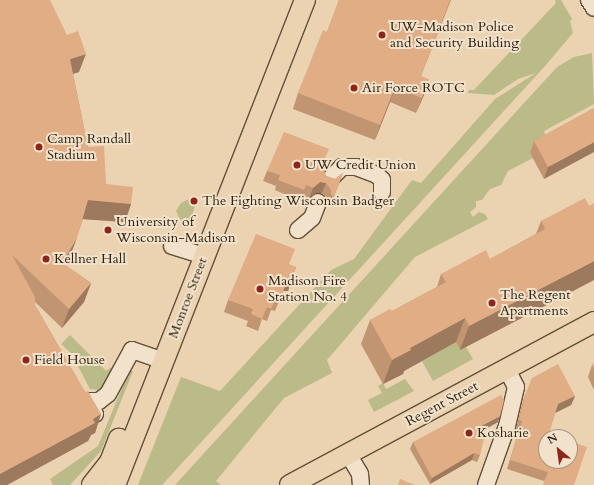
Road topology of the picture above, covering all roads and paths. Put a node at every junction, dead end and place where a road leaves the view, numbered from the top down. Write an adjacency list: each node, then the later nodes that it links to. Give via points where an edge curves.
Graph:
1 (305, 0): 9 (main road, Monroe Street)
2 (589, 0): 3 (street)
3 (594, 8)
4 (329, 180): 5 (street, via 342,167 356,167 377,175 382,180)
5 (382, 192)
6 (318, 202): 7 (street, via 312,218)
7 (298, 230)
8 (172, 246): 9 (street)
9 (205, 256): 11 (main road, Monroe Street)
10 (594, 322): 12 (main road, Regent Street)
11 (161, 367): 14 (street, via 132,350 108,394 99,401); 17 (main road, via 130,411 112,458); 18 (main road, Monroe Street)
12 (507, 369): 16 (main road, Regent Street); 21 (street, via 516,387 507,426)
13 (79, 387): 14 (street)
14 (87, 401): 15 (street)
15 (98, 419)
16 (348, 454): 19 (main road, Regent Street); 20 (street, via 360,474)
17 (92, 485)
18 (115, 485)
19 (290, 485)
20 (361, 485)
21 (486, 485)

